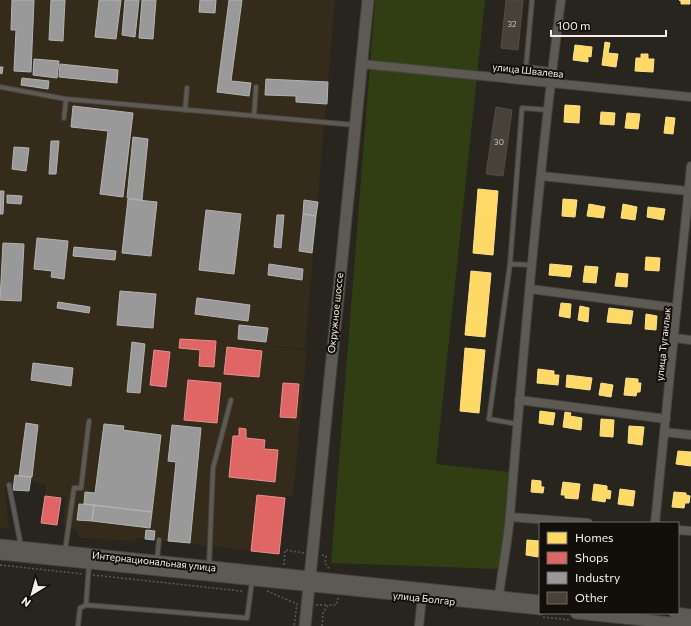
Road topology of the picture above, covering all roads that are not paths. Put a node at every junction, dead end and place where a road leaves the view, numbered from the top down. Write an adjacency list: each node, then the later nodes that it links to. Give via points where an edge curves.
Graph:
1 (368, 0): 4 (street, Окружное шоссе)
2 (532, 0): 5 (lane, via 526,67)
3 (561, 0): 5 (street)
4 (362, 64): 6 (street, улица Швалева); 16 (street, Окружное шоссе)
5 (552, 70): 6 (street)
6 (551, 83): 10 (street, улица Швалева); 13 (street)
7 (0, 87): 11 (lane)
8 (256, 87): 14 (lane)
9 (187, 88): 12 (lane)
10 (691, 97)
11 (66, 99): 12 (lane); 15 (lane)
12 (186, 110): 14 (lane)
13 (548, 110): 18 (street); 21 (lane, via 522,108)
14 (254, 116): 16 (lane)
15 (64, 118)
16 (355, 125): 48 (street, Окружное шоссе)
17 (691, 166): 19 (street, улица Туганлык)
18 (541, 176): 19 (street); 22 (street)
19 (688, 191): 20 (street, улица Туганлык)
20 (687, 243): 24 (street, улица Туганлык)
21 (510, 264): 22 (lane); 31 (lane, via 489,419)
22 (533, 265): 23 (street)
23 (530, 289): 24 (street); 28 (street)
24 (676, 308): 25 (street, улица Туганлык)
25 (674, 338): 26 (street); 29 (street, улица Туганлык)
26 (691, 340)
27 (231, 400): 47 (lane, via 213,468)
28 (519, 400): 29 (street); 31 (street)
29 (666, 419): 32 (street, улица Туганлык)
30 (89, 421): 43 (lane, via 81,488 74,488)
31 (517, 424): 35 (street)
32 (664, 432): 33 (street); 37 (street, улица Туганлык)
33 (691, 434)
34 (9, 485): 42 (lane)
35 (510, 517): 36 (street); 50 (street)
36 (575, 522)
37 (655, 522)
38 (679, 530): 39 (street)
39 (691, 531)
40 (159, 540): 45 (lane)
41 (0, 545): 42 (street, Интернациональная улица)
42 (21, 547): 43 (street, Интернациональная улица)
43 (65, 551): 45 (street, Интернациональная улица)
44 (0, 554): 46 (street, Интернациональная улица)
45 (157, 561): 47 (street, Интернациональная улица)
46 (89, 563): 49 (street, Интернациональная улица); 53 (lane)
47 (209, 566): 48 (street, Интернациональная улица)
48 (308, 582): 49 (street, Интернациональная улица); 50 (street, улица Болгар); 51 (street, улица Болгар); 62 (street, Окружное шоссе)
49 (252, 584): 53 (lane, via 247,618)
50 (500, 596): 52 (street, улица Болгар)
51 (422, 597): 54 (street, улица Болгар); 63 (street)
52 (539, 601)
53 (86, 605): 61 (lane, via 80,608)
54 (539, 609)
55 (582, 614): 58 (street)
56 (679, 614): 57 (street)
57 (691, 615)
58 (622, 621): 59 (street)
59 (662, 624): 60 (street)
60 (691, 625)
61 (78, 626)
62 (304, 626)
63 (420, 626)

